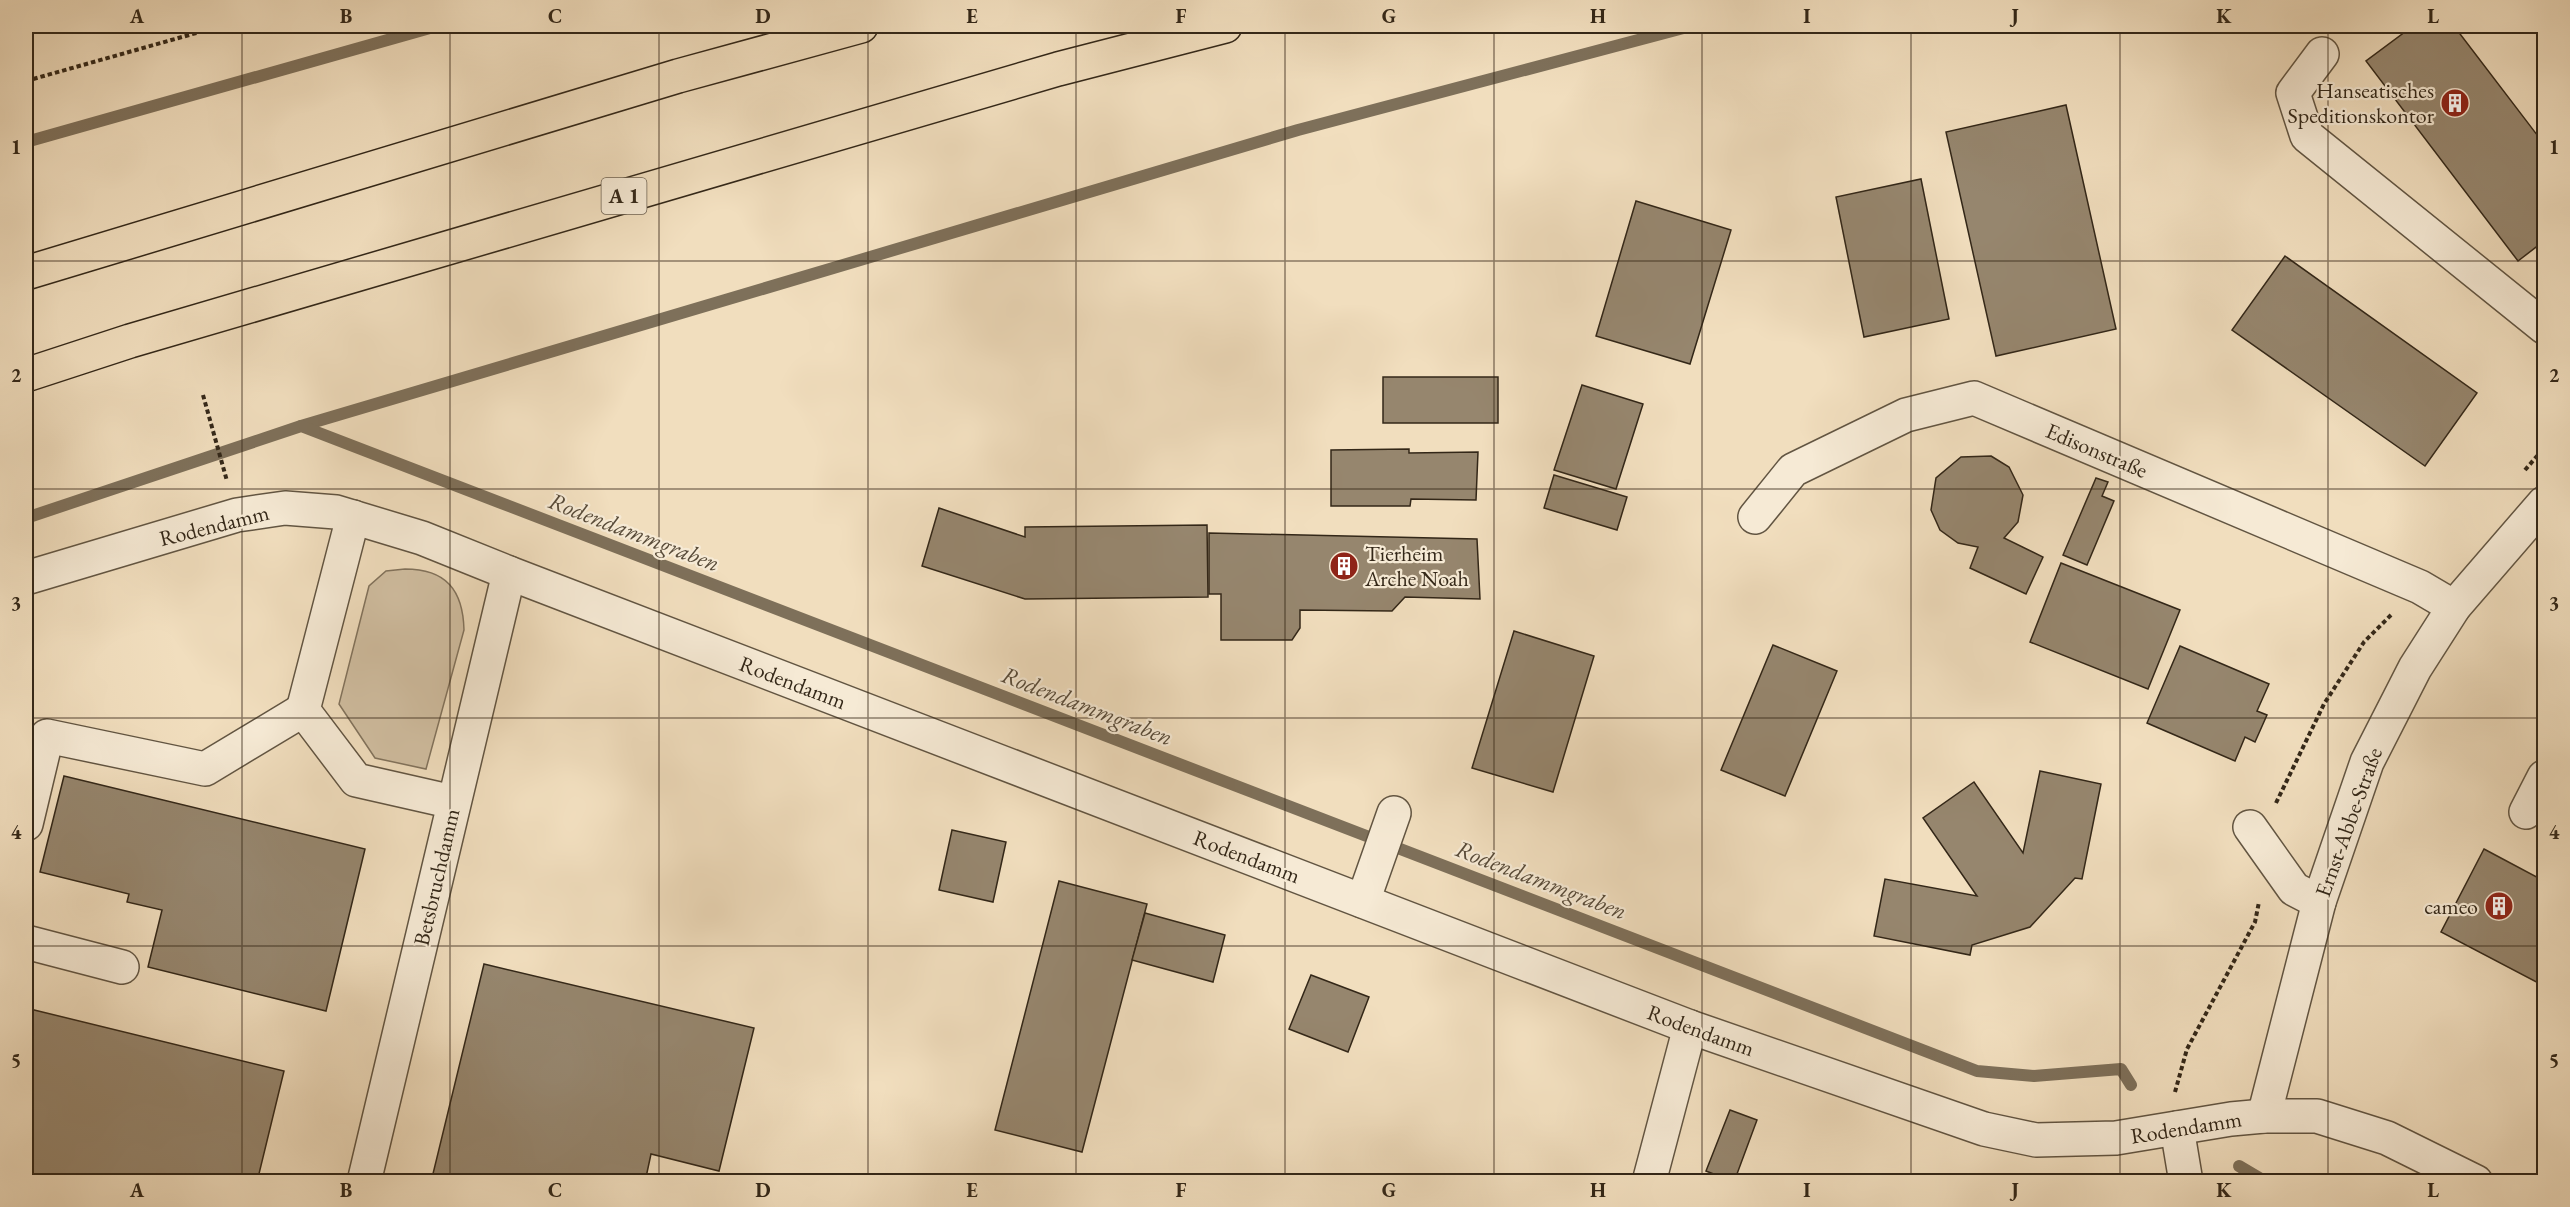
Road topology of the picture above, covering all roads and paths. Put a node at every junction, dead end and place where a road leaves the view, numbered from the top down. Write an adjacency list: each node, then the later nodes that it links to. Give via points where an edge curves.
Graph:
1 (221, 26): 5 (path)
2 (861, 26): 6 (highway, via 678,76)
3 (1225, 26): 8 (highway, A 1, via 1024,79 130,341)
4 (2322, 54): 7 (street, via 2293,93 2307,136)
5 (26, 81)
6 (26, 273)
7 (2544, 327)
8 (26, 375)
9 (203, 395): 11 (path)
10 (2544, 504): 16 (street, Ernst-Abbe-Straße)
11 (237, 515): 12 (street, Rodendamm, via 285,508); 15 (street, Rodendamm)
12 (353, 517): 14 (street, Rodendamm, via 422,538); 17 (street)
13 (1755, 517): 16 (street, Edisonstraße, via 1793,470 1906,415 1974,398 2420,587)
14 (509, 573): 19 (street, Betsbruchdamm); 24 (street, Rodendamm)
15 (26, 578)
16 (2454, 607): 25 (street, Ernst-Abbe-Straße, via 2415,668 2367,762)
17 (303, 710): 19 (street, via 356,780); 22 (street, via 205,770 47,736)
18 (2544, 777): 20 (street)
19 (453, 802): 31 (street, Betsbruchdamm)
20 (2526, 812)
21 (1394, 813): 24 (street)
22 (26, 824)
23 (2250, 827): 25 (street, via 2294,889)
24 (1368, 886): 28 (street, Rodendamm)
25 (2319, 902): 29 (street, Ernst-Abbe-Straße)
26 (26, 942): 27 (street)
27 (122, 967)
28 (1690, 1027): 30 (street, Rodendamm, via 1984,1129 2036,1140 2116,1138); 32 (street)
29 (2264, 1116): 30 (street, Rodendamm); 34 (street, Rodendamm, via 2316,1116 2386,1138)
30 (2177, 1128): 33 (street)
31 (364, 1182)
32 (1649, 1182)
33 (2186, 1182)
34 (2476, 1182)

